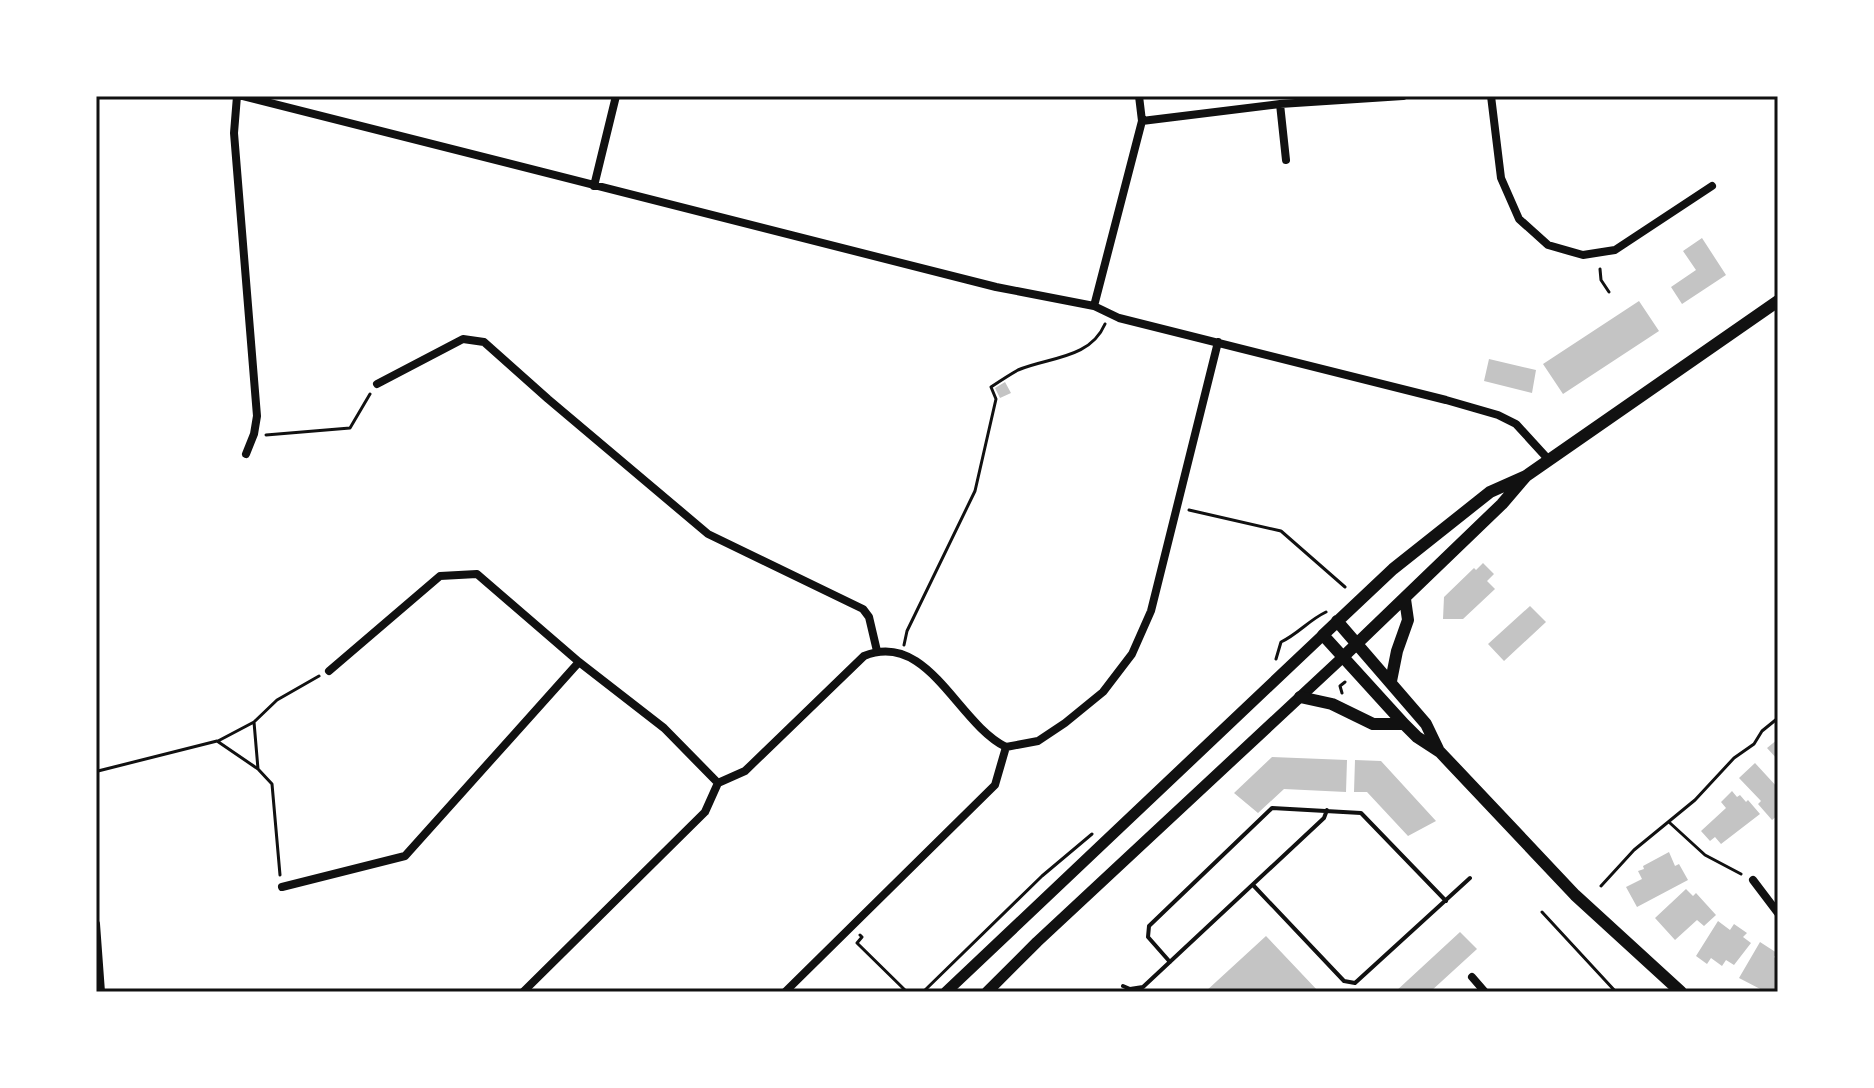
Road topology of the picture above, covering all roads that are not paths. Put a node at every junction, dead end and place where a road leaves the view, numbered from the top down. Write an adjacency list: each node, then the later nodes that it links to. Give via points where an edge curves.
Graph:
1 (240, 96): 10 (street); 16 (street, via 234,133 257,416)
2 (616, 96): 10 (street)
3 (1139, 96): 8 (street)
4 (1403, 96): 6 (street)
5 (1491, 96): 11 (street, via 1501,178 1519,219 1548,245 1583,255 1615,250)
6 (1363, 98): 7 (street)
7 (1280, 104): 8 (street); 9 (street)
8 (1142, 121): 13 (street)
9 (1286, 160)
10 (594, 186): 13 (street, via 996,287)
11 (1712, 186)
12 (1778, 301): 17 (main road)
13 (1094, 306): 14 (street, via 1119,318)
14 (1218, 342): 17 (street, via 1498,415 1516,424); 30 (street, via 1151,611 1132,654 1103,692 1065,723 1038,741)
15 (377, 384): 23 (street, via 463,339 484,342 708,534 863,609)
16 (246, 454)
17 (1548, 459): 18 (main road)
18 (1526, 476): 19 (main road); 20 (main road, via 1490,492)
19 (1405, 599): 22 (main road); 27 (main road, via 1408,620)
20 (1337, 621): 21 (main road); 22 (main road)
21 (1323, 635): 24 (main road); 47 (street)
22 (1357, 644): 24 (main road); 27 (main road)
23 (877, 651): 30 (street, via 902,653 924,665 984,733); 32 (street, via 864,656 745,771)
24 (1343, 657): 28 (street); 29 (main road)
25 (579, 662): 26 (street, via 477,574 440,576); 32 (street, via 664,728); 37 (street, via 405,856)
26 (329, 671)
27 (1391, 681): 31 (main road, via 1426,724)
28 (1300, 697): 29 (main road, via 1332,704 1373,724); 48 (street)
29 (1404, 724): 31 (main road)
30 (1006, 747): 46 (street, via 995,785)
31 (1440, 752): 50 (main road, via 1575,895)
32 (718, 783): 45 (street, via 705,812)
33 (1327, 810): 36 (lane); 38 (lane, via 1361,813); 41 (lane, via 1269,810 1203,873 1147,930)
34 (1470, 878): 38 (lane)
35 (1753, 880): 39 (street)
36 (1253, 885): 38 (lane, via 1350,983 1361,981); 41 (lane)
37 (282, 887)
38 (1446, 901)
39 (1778, 913)
40 (96, 924): 44 (street)
41 (1170, 962): 43 (lane, via 1143,987)
42 (1472, 977): 49 (street)
43 (1123, 986)
44 (101, 992)
45 (523, 992)
46 (785, 992)
47 (946, 992)
48 (987, 992)
49 (1485, 992)
50 (1681, 992)

